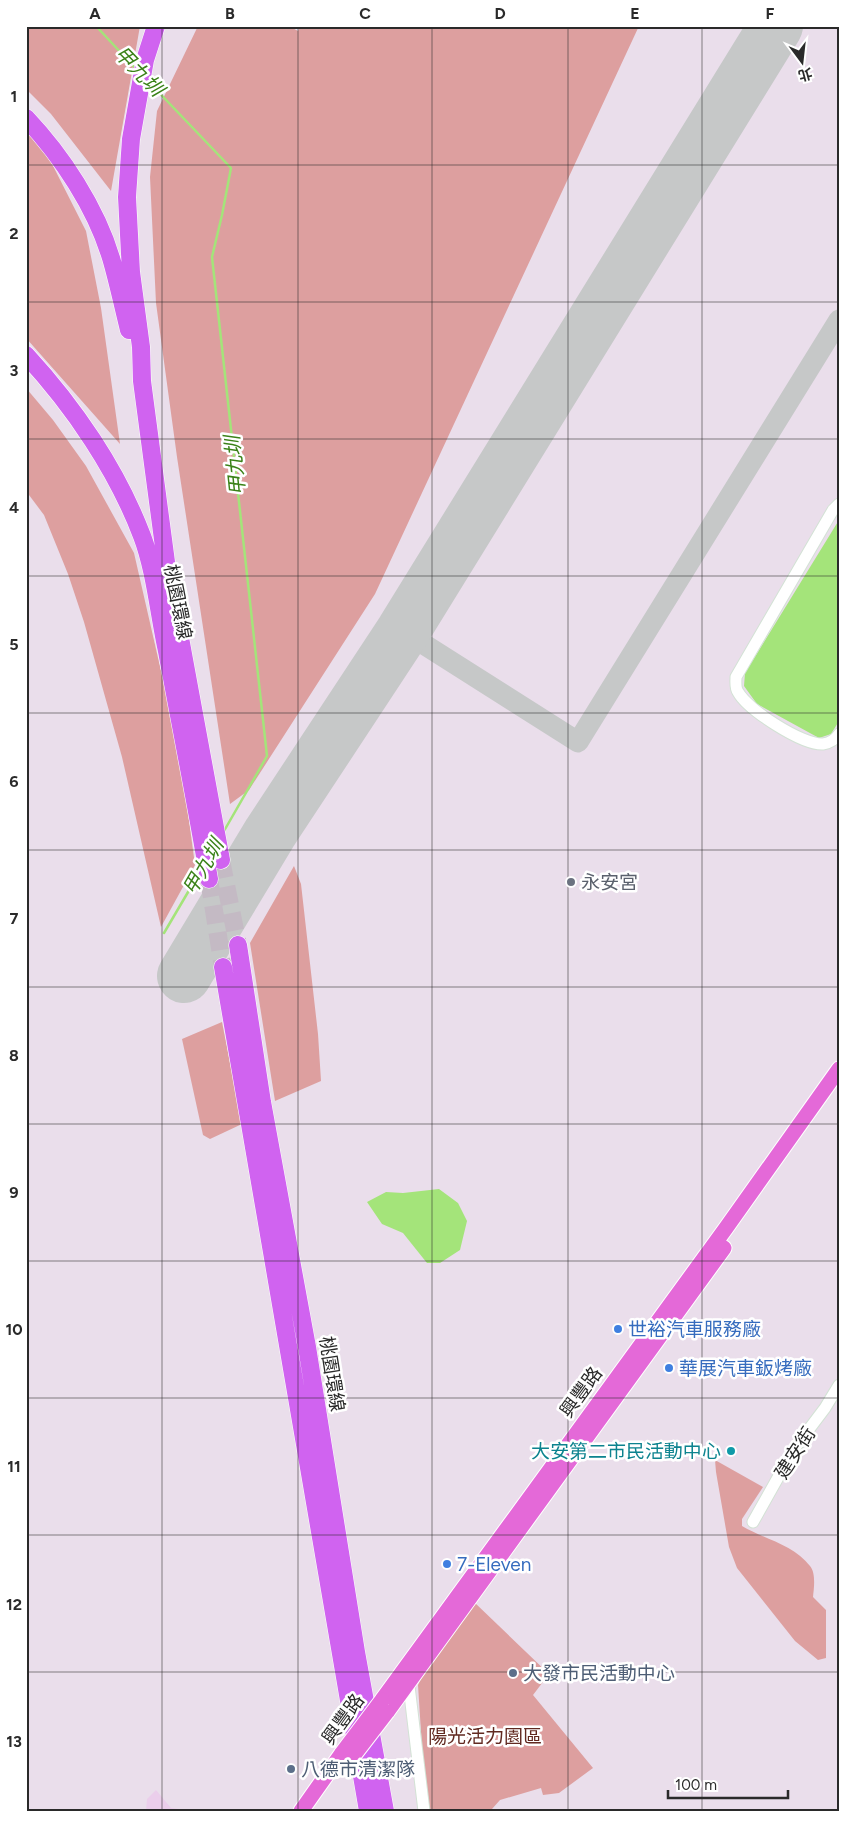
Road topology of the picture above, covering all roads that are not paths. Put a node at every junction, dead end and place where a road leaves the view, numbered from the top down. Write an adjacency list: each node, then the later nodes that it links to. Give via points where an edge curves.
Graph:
1 (156, 26): 4 (highway, via 145,60 131,139 127,197)
2 (26, 118): 4 (highway, via 46,138 94,215 111,257)
3 (29, 358): 4 (highway, 桃園環線, via 85,428 114,473 142,537 212,858 166,562)
4 (142, 381)
5 (839, 504): 6 (street, via 736,677 736,690 763,717 816,743 835,740)
6 (839, 734)
7 (238, 945): 20 (highway, 桃園環線, via 262,1102)
8 (223, 967): 19 (highway, 桃園環線)
9 (839, 1069): 13 (main road, 興豐路)
10 (839, 1085): 14 (main road, 興豐路, via 662,1335)
11 (839, 1385): 12 (street, 建安街, via 794,1449)
12 (753, 1522)
13 (406, 1667): 14 (street); 15 (main road, 興豐路)
14 (408, 1682): 15 (main road, 興豐路); 21 (street)
15 (384, 1706): 16 (main road, 興豐路, bridge)
16 (345, 1759): 17 (main road, 興豐路); 18 (main road, 興豐路)
17 (301, 1811)
18 (313, 1811)
19 (368, 1811)
20 (385, 1811)
21 (424, 1811)

